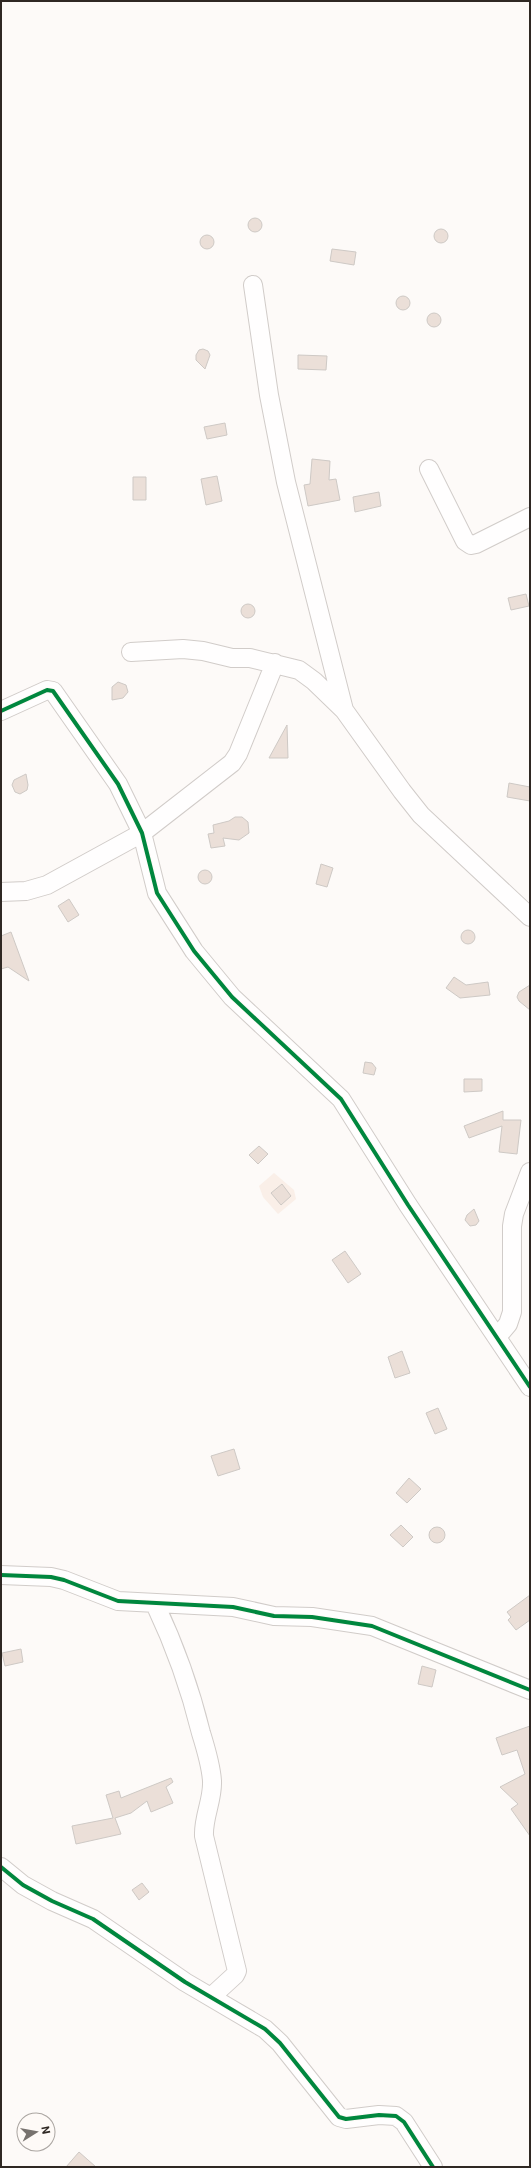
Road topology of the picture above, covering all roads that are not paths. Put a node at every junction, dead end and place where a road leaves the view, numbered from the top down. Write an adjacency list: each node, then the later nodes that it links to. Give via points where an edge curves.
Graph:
1 (254, 285): 6 (street, via 269,394 286,482)
2 (429, 469): 3 (street, via 465,541 471,545)
3 (530, 517)
4 (131, 652): 5 (street, via 183,649)
5 (275, 663): 6 (street, via 298,670 309,677); 8 (street, via 232,763)
6 (344, 710): 10 (street, via 421,815)
7 (1, 711): 8 (street, via 47,690 53,691 118,784)
8 (142, 833): 9 (street, via 48,884 26,891); 12 (street, via 157,892 194,951 232,997 340,1098)
9 (1, 892)
10 (530, 917)
11 (530, 1172): 12 (street, via 513,1220 512,1312 508,1324)
12 (496, 1337): 13 (street)
13 (530, 1387)
14 (1, 1575): 15 (street, via 51,1577 118,1601)
15 (155, 1604): 16 (street, via 233,1607 274,1616 312,1616 372,1626); 18 (street, via 190,1688 210,1766 212,1794 204,1836 236,1971)
16 (530, 1690)
17 (1, 1867): 18 (street, via 23,1885 99,1922 150,1960)
18 (211, 1998): 19 (street, via 265,2029 280,2043 339,2118 396,2116 404,2122)
19 (433, 2167)

